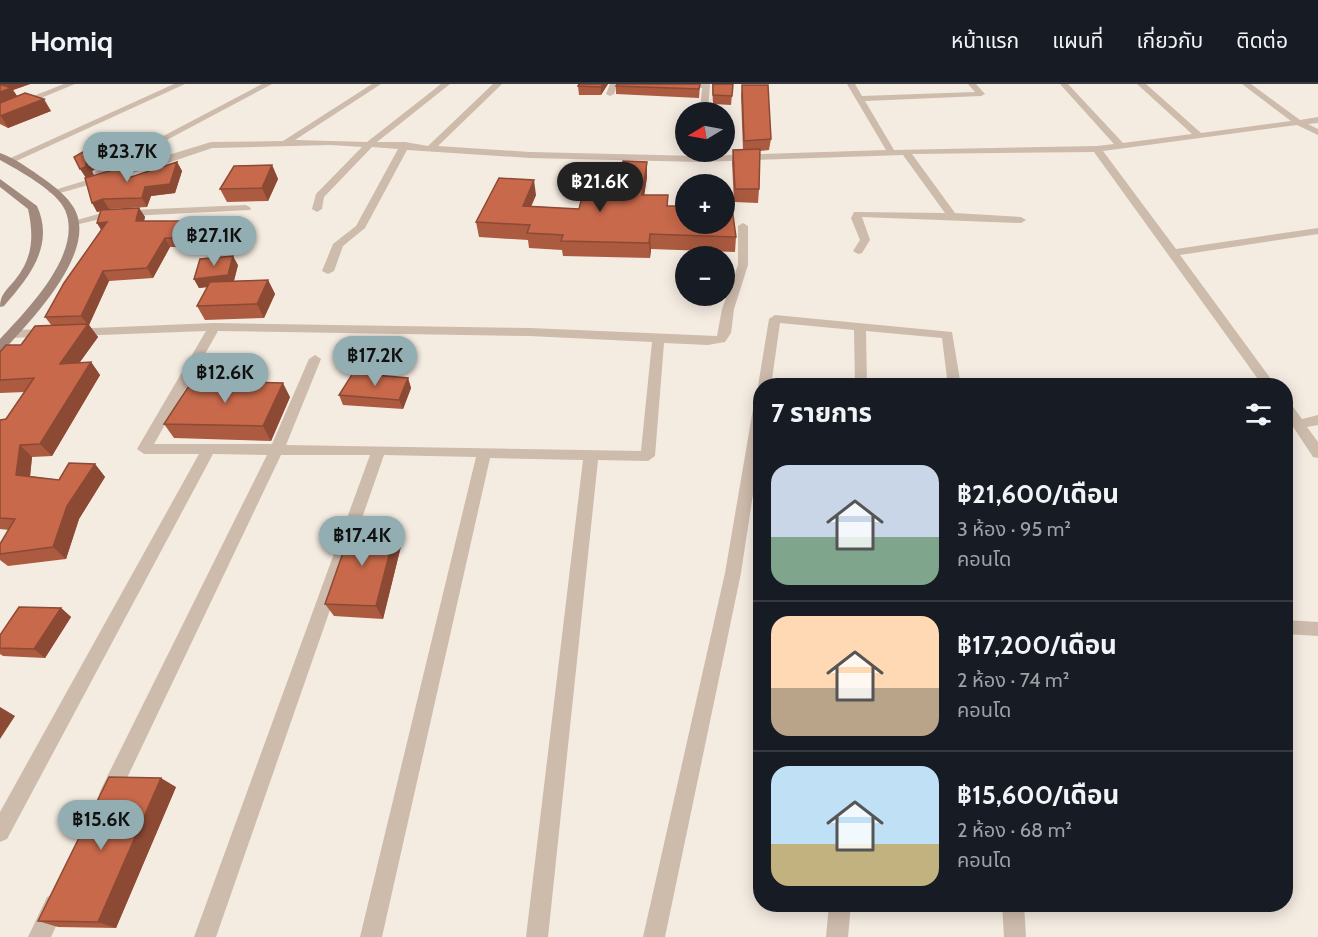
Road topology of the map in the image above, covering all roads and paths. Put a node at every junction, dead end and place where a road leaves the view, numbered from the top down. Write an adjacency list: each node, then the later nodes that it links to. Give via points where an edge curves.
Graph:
1 (71, 84): 18 (street)
2 (181, 84): 33 (street)
3 (268, 84): 35 (street)
4 (377, 84): 23 (street)
5 (446, 84): 24 (street)
6 (498, 84): 26 (street)
7 (614, 84): 15 (street)
8 (851, 84): 16 (street)
9 (972, 84): 16 (street, via 981,94)
10 (1064, 84): 27 (street)
11 (1141, 84): 22 (street)
12 (1246, 84): 20 (street)
13 (665, 85): 14 (street)
14 (706, 85): 17 (street)
15 (610, 94)
16 (861, 99): 29 (street)
17 (705, 102)
18 (0, 112)
19 (1318, 120): 20 (street)
20 (1299, 123): 21 (street); 22 (street)
21 (1318, 132)
22 (1201, 136): 27 (street)
23 (286, 142): 24 (street); 35 (street, via 204,145 165,161)
24 (371, 143): 25 (street); 38 (street, via 319,196)
25 (405, 145): 26 (street); 46 (street, via 360,228 338,244)
26 (432, 147): 31 (street, via 530,155)
27 (1122, 147): 28 (street)
28 (1098, 149): 30 (street); 45 (street)
29 (892, 153): 30 (street); 32 (street)
30 (906, 153): 39 (street)
31 (675, 155)
32 (735, 155)
33 (5, 159): 36 (main road)
34 (0, 182): 47 (main road, via 33,208 40,238 30,266)
35 (78, 185): 36 (street)
36 (53, 192): 41 (main road, via 66,202)
37 (246, 208): 41 (street, via 109,214)
38 (317, 208)
39 (952, 216): 40 (street); 44 (street, via 858,214 865,240)
40 (1022, 220)
41 (75, 222): 50 (main road, via 74,240 65,262 40,301)
42 (743, 226): 51 (street, via 743,265 721,339)
43 (1318, 231): 45 (street)
44 (858, 251)
45 (1174, 253): 57 (street)
46 (328, 270)
47 (0, 304)
48 (214, 327): 50 (street); 51 (street); 61 (street, via 144,449)
49 (860, 327): 54 (street, via 775,319); 55 (street); 56 (street, via 948,335)
50 (11, 334): 52 (main road)
51 (658, 338): 67 (street, via 648,456)
52 (0, 347)
53 (315, 359): 63 (street)
54 (765, 378)
55 (861, 378)
56 (954, 378)
57 (1264, 378)
58 (1293, 418): 60 (street)
59 (1318, 420): 60 (street)
60 (1298, 425): 65 (street)
61 (208, 450): 63 (street); 71 (street)
62 (379, 450): 63 (street); 66 (street); 76 (street)
63 (276, 451): 70 (street)
64 (753, 452): 79 (street, via 733,573)
65 (1318, 453)
66 (484, 454): 67 (street); 77 (street)
67 (591, 455): 78 (street)
68 (1293, 627): 69 (street)
69 (1318, 629)
70 (101, 810)
71 (0, 831)
72 (65, 884): 75 (street)
73 (839, 912): 80 (street)
74 (1014, 912): 81 (street)
75 (39, 937)
76 (205, 937)
77 (371, 937)
78 (537, 937)
79 (654, 937)
80 (837, 937)
81 (1016, 937)

